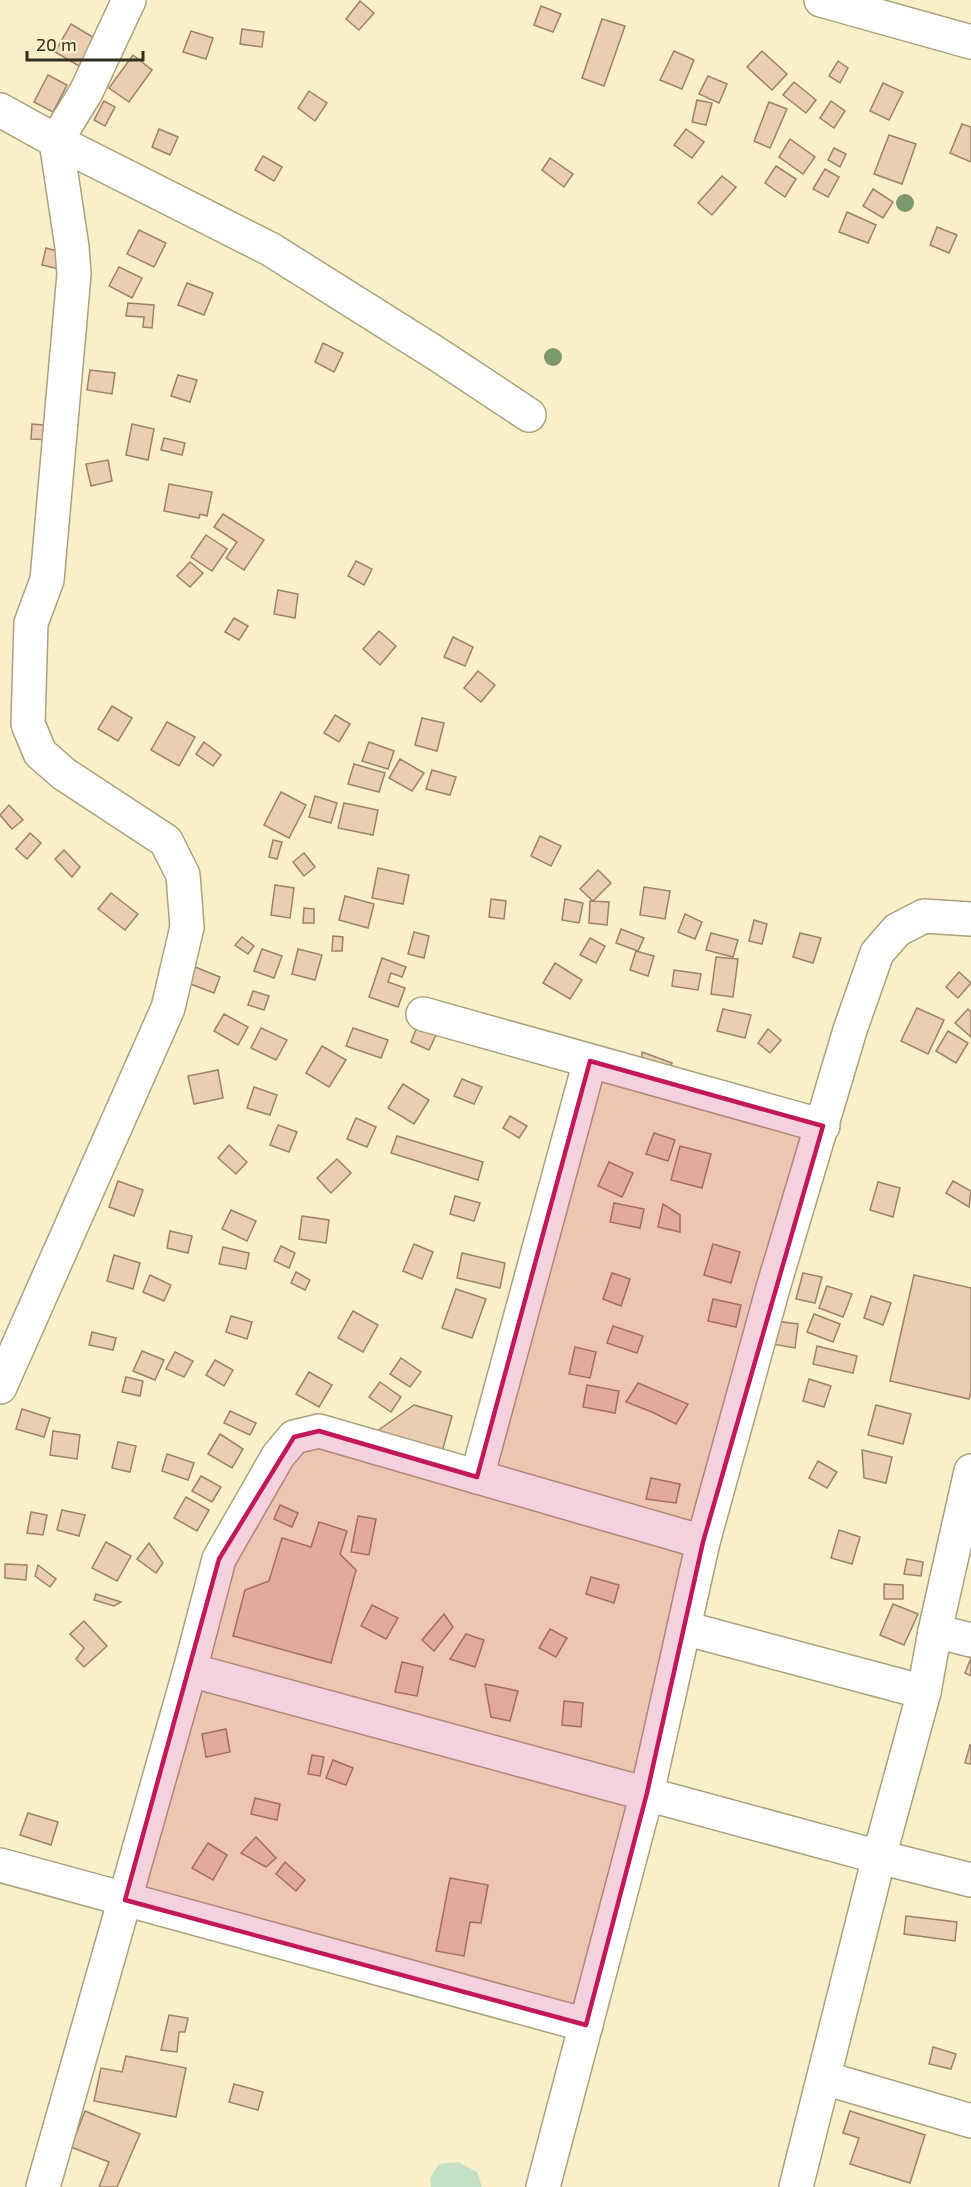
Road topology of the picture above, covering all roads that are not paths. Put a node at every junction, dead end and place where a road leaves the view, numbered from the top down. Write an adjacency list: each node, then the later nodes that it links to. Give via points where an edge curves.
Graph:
1 (129, 0): 5 (street, via 86,92)
2 (821, 0): 3 (street)
3 (971, 42)
4 (0, 110): 5 (street)
5 (56, 141): 6 (street, via 270,249); 11 (street, via 74,274 47,580 31,623 28,724 40,753 64,774 166,841 183,875 187,927 168,1008)
6 (529, 415)
7 (971, 919): 10 (street, via 924,915 897,930 877,953)
8 (423, 1014): 9 (street)
9 (590, 1061): 10 (street); 13 (street)
10 (823, 1126): 14 (street, via 773,1288)
11 (0, 1387)
12 (971, 1471): 16 (street)
13 (477, 1477): 14 (street); 18 (street, via 319,1431 294,1437 278,1456 219,1559)
14 (703, 1542): 15 (street)
15 (684, 1628): 19 (street); 20 (street)
16 (935, 1631): 17 (street); 19 (street)
17 (971, 1640)
18 (190, 1670): 20 (street); 24 (street)
19 (924, 1692): 21 (street)
20 (647, 1793): 21 (street); 25 (street)
21 (879, 1857): 23 (street); 26 (street)
22 (0, 1865): 24 (street)
23 (971, 1880)
24 (125, 1900): 25 (street); 28 (street)
25 (586, 2025): 29 (street)
26 (824, 2078): 27 (street); 30 (street)
27 (971, 2121)
28 (43, 2187)
29 (543, 2187)
30 (796, 2187)

